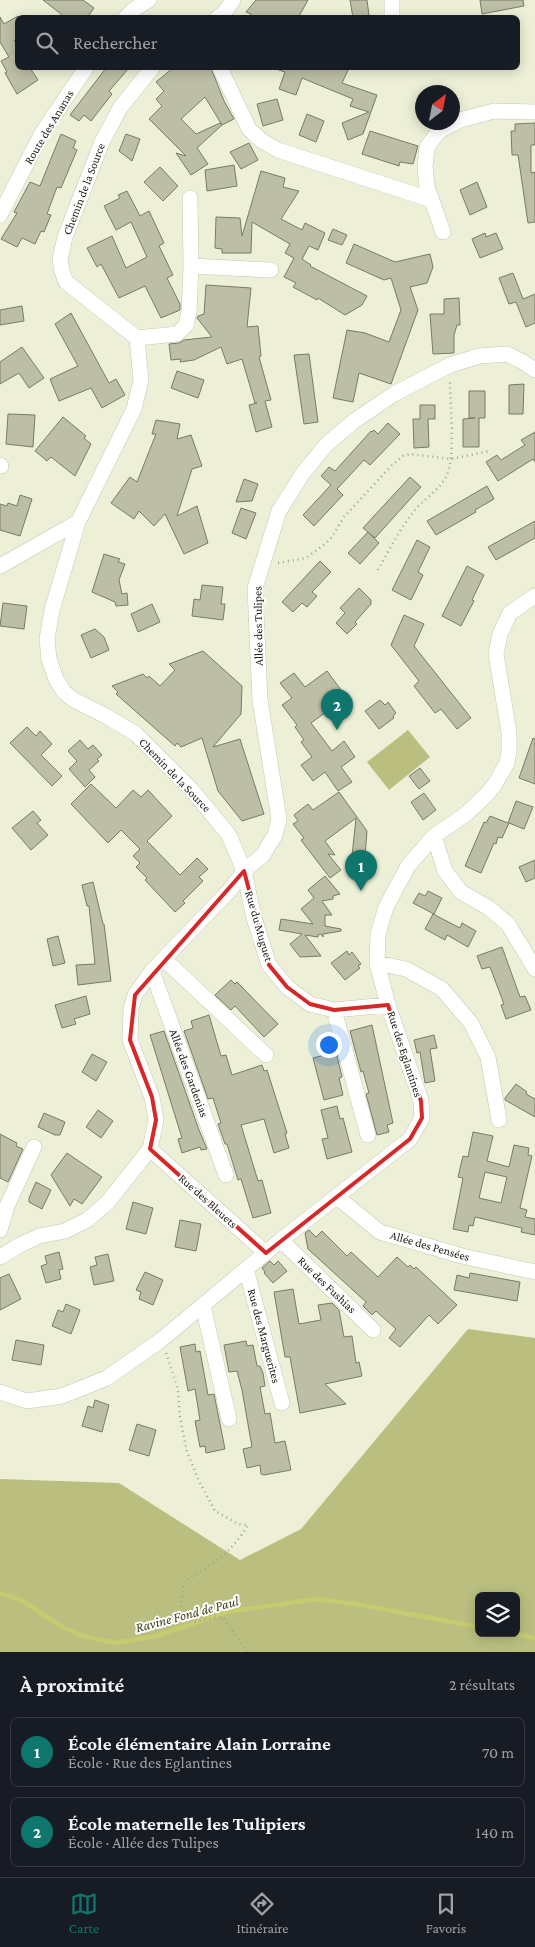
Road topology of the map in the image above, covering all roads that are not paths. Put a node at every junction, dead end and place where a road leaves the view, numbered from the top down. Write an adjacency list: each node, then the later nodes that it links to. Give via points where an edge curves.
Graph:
1 (149, 0): 4 (street)
2 (233, 0): 5 (street)
3 (392, 0): 6 (street)
4 (128, 15)
5 (221, 15)
6 (392, 15)
7 (85, 70): 13 (street, Route des Ananas, via 42,133)
8 (150, 70): 17 (street, Chemin de la Source, via 120,108 102,142 65,237 60,259 66,282)
9 (221, 70): 12 (street, via 249,129 262,141 278,150)
10 (535, 112): 12 (street, via 494,111 460,120 440,131 427,147 425,166)
11 (190, 198): 15 (street)
12 (432, 200): 14 (street)
13 (0, 215)
14 (443, 232)
15 (192, 266): 16 (street); 17 (street, via 186,324 177,334)
16 (271, 270)
17 (137, 338): 19 (street, Chemin de la Source, via 141,380 134,409)
18 (535, 370): 23 (street, Allée des Tulipes, via 507,354 478,356 450,365 394,394 327,444 303,473 280,511 255,588 260,700 279,819 275,835 263,855)
19 (78, 522): 20 (street); 23 (street, Chemin de la Source, via 52,610 47,639 56,679 74,700 136,734 191,789 230,835)
20 (0, 566)
21 (535, 596): 22 (street, Rue des Eglantines, via 510,613 500,634 496,654 509,732 507,763 488,794)
22 (434, 836): 25 (street, Rue des Eglantines, via 408,866 386,907 378,934); 26 (street, via 445,871 461,892 489,908 508,924)
23 (244, 871): 24 (street, via 230,891); 29 (street, Rue du Muguet, via 254,918 269,964 287,987 310,1004)
24 (164, 959): 27 (street); 30 (street)
25 (377, 964): 28 (street, Rue des Eglantines); 31 (street, via 406,969 442,990 471,1023 488,1057)
26 (535, 969)
27 (152, 971): 34 (street, via 135,995 130,1018 130,1040 152,1097 156,1120); 35 (street, Allée des Gardenias)
28 (388, 1005): 29 (street, Rue du Muguet); 36 (street, Rue des Eglantines, via 421,1101 422,1118 410,1139)
29 (334, 1010): 32 (street)
30 (266, 1055)
31 (499, 1120)
32 (368, 1134)
33 (34, 1148): 37 (street, via 7,1206)
34 (150, 1149): 39 (street, Rue des Bleuets); 40 (street, via 107,1202 87,1220 65,1232 39,1236)
35 (226, 1175)
36 (337, 1197): 38 (street, Rue des Eglantines); 42 (street, Allée des Pensées, via 380,1232 462,1256)
37 (0, 1230)
38 (281, 1240): 39 (street, Rue des Eglantines); 44 (street, Rue des Fushias)
39 (266, 1253): 41 (street, Rue des Eglantines)
40 (0, 1257)
41 (246, 1269): 43 (street, Rue des Eglantines); 46 (street, Rue des Marguerites)
42 (535, 1272)
43 (204, 1306): 45 (street, Rue des Eglantines, via 107,1378 62,1396 27,1401); 47 (street)
44 (373, 1330)
45 (0, 1392)
46 (282, 1403)
47 (229, 1419)

